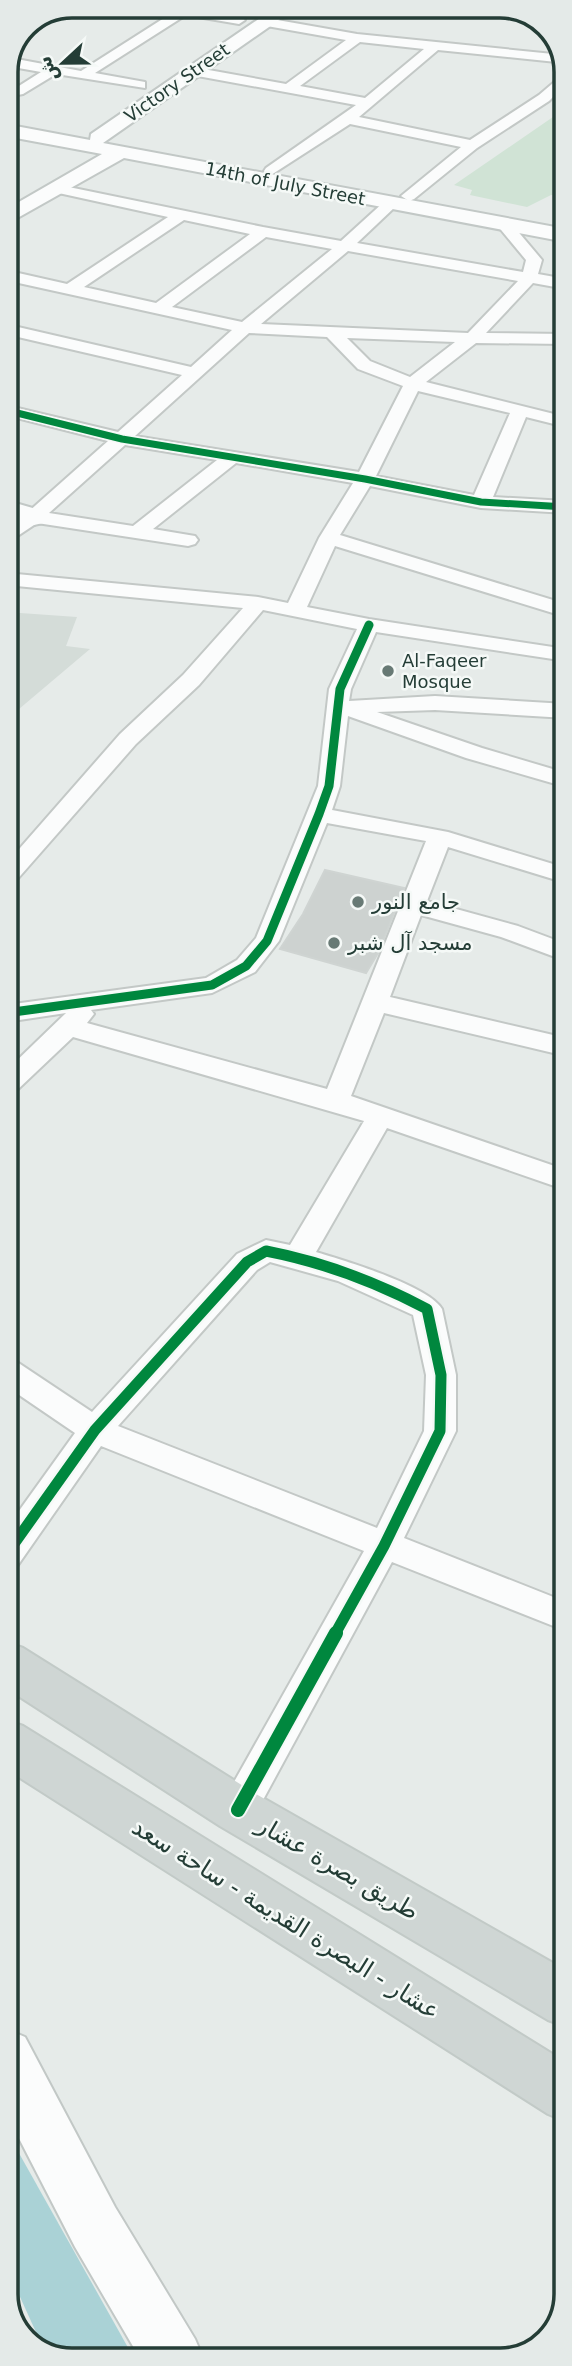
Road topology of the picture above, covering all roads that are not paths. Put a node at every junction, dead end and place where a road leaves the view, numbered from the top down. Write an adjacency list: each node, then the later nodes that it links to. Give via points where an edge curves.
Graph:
1 (172, 18): 14 (street)
2 (227, 18): 6 (street)
3 (247, 18): 6 (main road, Victory Street)
4 (259, 18): 13 (main road, Victory Street)
5 (280, 18): 7 (street)
6 (239, 20): 11 (main road, Victory Street)
7 (357, 38): 8 (street); 16 (street)
8 (434, 47): 9 (street); 19 (street)
9 (553, 58)
10 (19, 64): 12 (street)
11 (173, 64)
12 (53, 70): 14 (street); 18 (street)
13 (192, 71): 16 (street); 20 (main road, Victory Street)
14 (83, 75): 15 (street)
15 (145, 82): 20 (main road, Victory Street, via 117,102)
16 (289, 88): 19 (street)
17 (554, 88): 25 (street)
18 (18, 91)
19 (369, 103): 21 (street)
20 (138, 109): 24 (main road, Victory Street)
21 (348, 119): 25 (street); 27 (street)
22 (18, 123): 24 (main road, 14th of July Street, via 74,129)
23 (18, 132): 26 (main road, 14th of July Street)
24 (98, 138): 27 (main road, 14th of July Street)
25 (472, 145): 29 (street)
26 (121, 152): 28 (main road); 30 (main road, 14th of July Street)
27 (271, 171): 29 (main road, 14th of July Street)
28 (59, 188): 31 (main road); 32 (street)
29 (409, 196): 33 (main road, 14th of July Street)
30 (390, 205): 34 (main road, 14th of July Street); 37 (street)
31 (18, 211)
32 (179, 216): 35 (street); 41 (street)
33 (554, 223)
34 (505, 225): 36 (main road, 14th of July Street); 39 (street, via 534,260)
35 (263, 232): 37 (street); 42 (street)
36 (554, 234)
37 (345, 246): 39 (street); 43 (street)
38 (18, 278): 41 (street)
39 (529, 278): 40 (street); 46 (street)
40 (554, 282)
41 (69, 290): 42 (street)
42 (157, 310): 43 (street)
43 (245, 328): 45 (street); 48 (street)
44 (18, 332): 48 (street)
45 (332, 332): 46 (street); 49 (street, via 364,365)
46 (472, 338): 47 (street); 49 (street)
47 (554, 339)
48 (196, 373): 53 (street)
49 (413, 384): 50 (street); 55 (street)
50 (520, 410): 52 (street); 56 (street)
51 (18, 413): 53 (street)
52 (554, 421)
53 (122, 439): 54 (street); 59 (street)
54 (233, 457): 55 (street); 61 (street)
55 (365, 479): 56 (street); 62 (street)
56 (481, 502): 57 (street)
57 (554, 506)
58 (18, 512): 59 (main road)
59 (34, 517): 60 (street); 61 (street)
60 (18, 527)
61 (137, 532): 63 (street)
62 (329, 538): 66 (street); 67 (street)
63 (188, 540)
64 (18, 580): 65 (street)
65 (258, 603): 67 (street); 75 (street, via 191,680 128,739)
66 (554, 607)
67 (295, 610): 68 (street)
68 (369, 625): 69 (street); 70 (street, via 340,689)
69 (554, 653)
70 (339, 706): 71 (street, via 435,702); 72 (street); 73 (street, via 329,786)
71 (554, 710)
72 (554, 776)
73 (319, 814): 74 (street); 79 (street, via 267,941 246,966 212,985)
74 (440, 837): 76 (street); 77 (street)
75 (18, 864)
76 (554, 872)
77 (411, 905): 78 (street); 80 (street)
78 (554, 948)
79 (92, 1001): 81 (street); 82 (street)
80 (377, 1003): 83 (street); 85 (street)
81 (18, 1011)
82 (70, 1027): 84 (street); 85 (street)
83 (554, 1044)
84 (18, 1075)
85 (336, 1101): 86 (street)
86 (381, 1115): 87 (street); 88 (street)
87 (554, 1177)
88 (298, 1257): 90 (street, via 266,1251 247,1262); 92 (street, via 391,1289 427,1309 441,1375 440,1431)
89 (18, 1378): 90 (street)
90 (95, 1430): 91 (street); 92 (street)
91 (18, 1538)
92 (384, 1546): 93 (street); 96 (street)
93 (554, 1612)
94 (18, 1671): 96 (main road, طريق بصرة عشار)
95 (18, 1750): 99 (main road, عشار - البصرة القديمة - ساحة سعد)
96 (238, 1810): 97 (main road, طريق بصرة عشار)
97 (554, 1991)
98 (18, 2079): 100 (main road, via 95,2227)
99 (554, 2087)
100 (167, 2348)

